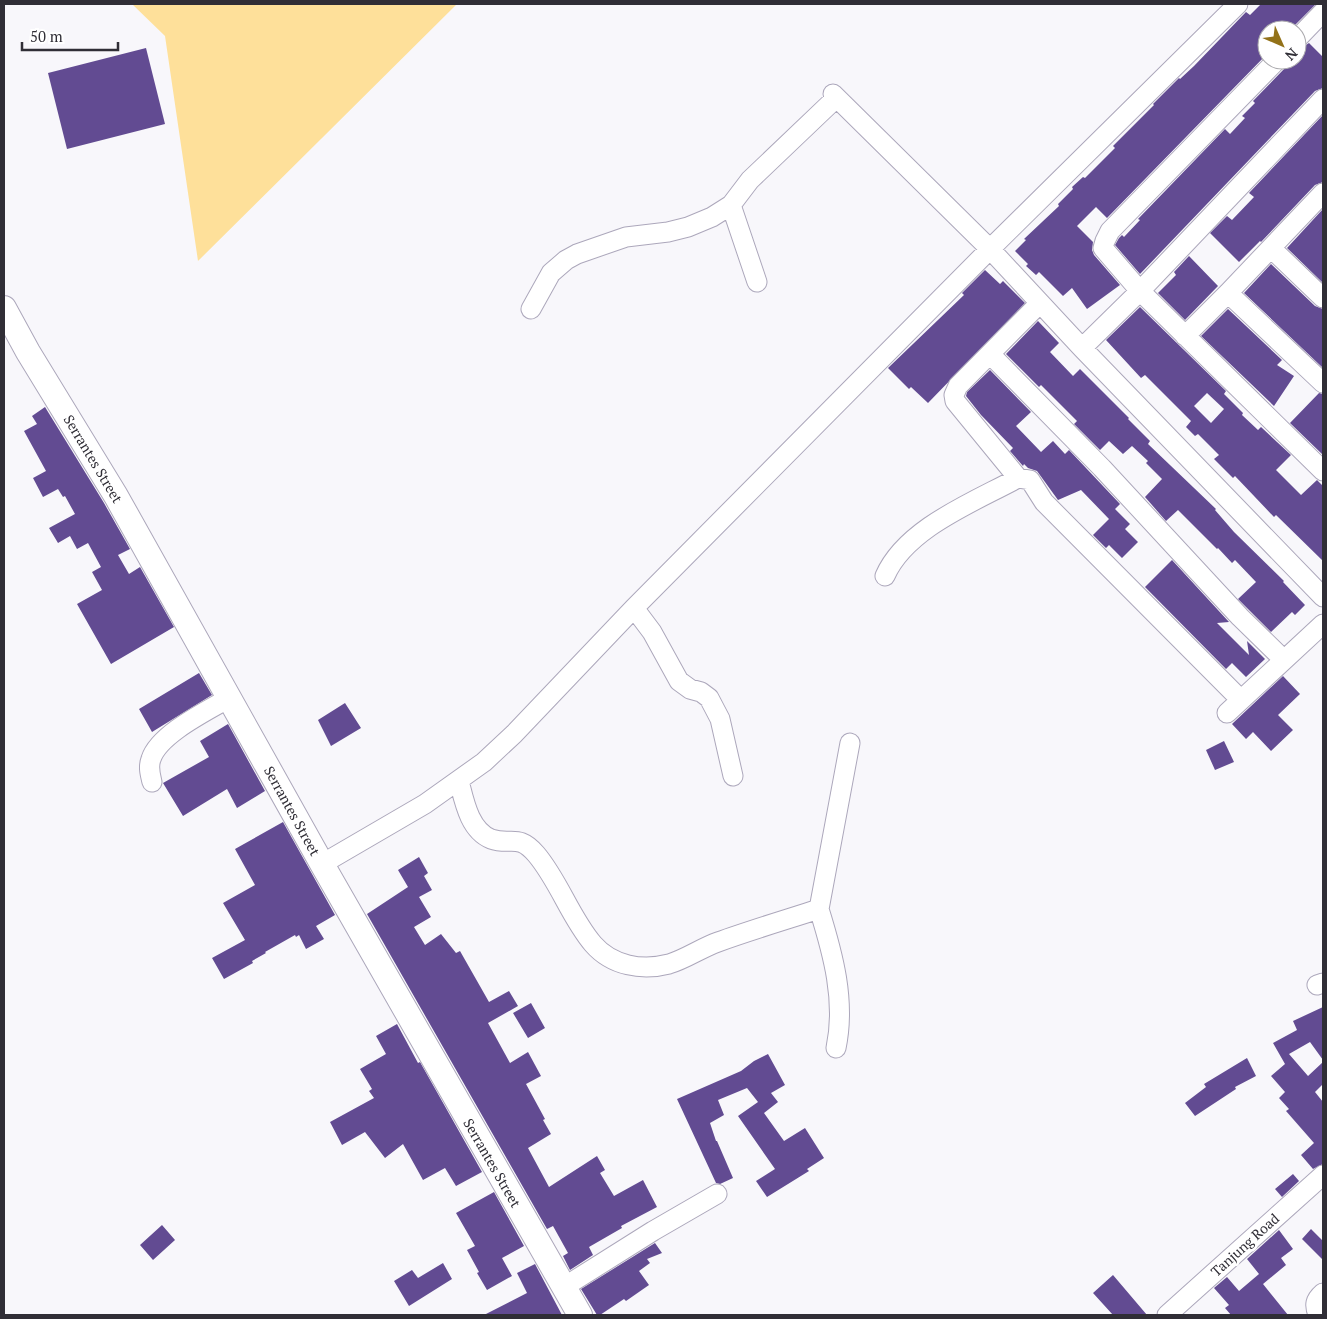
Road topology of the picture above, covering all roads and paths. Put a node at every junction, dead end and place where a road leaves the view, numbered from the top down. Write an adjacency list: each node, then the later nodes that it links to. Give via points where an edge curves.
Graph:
1 (1238, 4): 9 (street)
2 (1323, 12): 3 (street)
3 (1307, 29)
4 (1267, 70): 11 (street, via 1104,241 1104,250)
5 (1323, 99): 11 (street)
6 (1320, 204): 8 (street)
7 (731, 205): 9 (street, via 750,180 834,96); 10 (street); 16 (street, via 688,227 626,237 577,254 551,274)
8 (1270, 248): 12 (street); 13 (street)
9 (990, 250): 14 (street); 25 (street)
10 (757, 282)
11 (1140, 291): 17 (street); 18 (street)
12 (1228, 293): 17 (street); 20 (street)
13 (1323, 298)
14 (1040, 303): 18 (street); 19 (street)
15 (4, 308): 28 (main road, Serrantes Street, via 116,496)
16 (531, 309)
17 (1185, 336): 21 (street)
18 (1082, 348): 24 (street)
19 (990, 354): 22 (street, via 958,386 954,401); 27 (street)
20 (1323, 382)
21 (1323, 471)
22 (1018, 478): 23 (street, via 928,527 895,558); 29 (street, via 1030,480 1044,502)
23 (885, 576)
24 (1323, 597)
25 (634, 608): 32 (street, via 652,632 679,681 709,698 720,719); 33 (street, via 514,734)
26 (1323, 624): 27 (street)
27 (1284, 660): 29 (street)
28 (229, 698): 34 (street, via 191,720 162,743 150,762); 35 (main road, Serrantes Street)
29 (1241, 700): 30 (street)
30 (1227, 713)
31 (850, 743): 36 (street)
32 (733, 776)
33 (458, 781): 35 (street); 36 (street, via 466,810 474,824 491,839 520,841 530,848 544,865 582,930 593,945 612,961 643,967 669,964 717,942)
34 (152, 782)
35 (322, 864): 40 (main road, Serrantes Street)
36 (819, 909): 37 (street, via 831,946 839,993 840,1031)
37 (836, 1048)
38 (1323, 1175): 43 (street, Tanjung Road)
39 (717, 1194): 40 (street)
40 (564, 1287): 42 (main road, Serrantes Street)
41 (1323, 1293): 44 (street, via 1316,1301)
42 (580, 1315)
43 (1167, 1315)
44 (1318, 1315)

